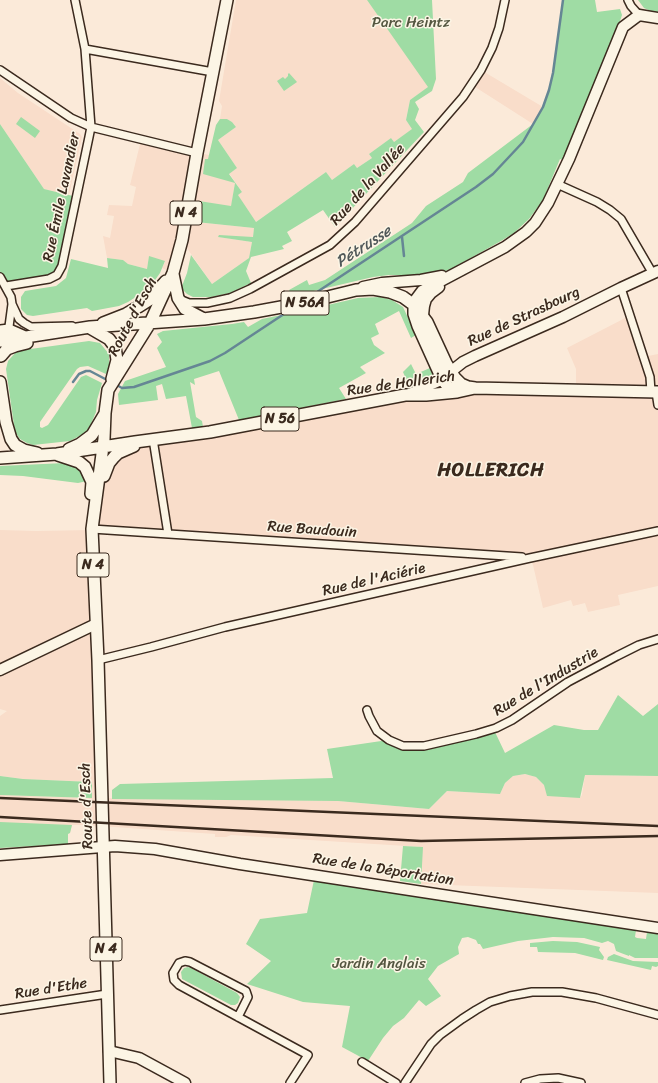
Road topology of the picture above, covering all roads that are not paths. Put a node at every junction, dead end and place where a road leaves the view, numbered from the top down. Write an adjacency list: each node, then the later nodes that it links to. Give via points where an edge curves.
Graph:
1 (75, 0): 7 (street, Rue Émile Lavandier)
2 (227, 0): 9 (main road, Route d'Esch / N 4)
3 (505, 0): 20 (street, Rue de la Vallée, via 492,48 463,97 355,222 330,245 230,298 207,303 189,303)
4 (628, 0): 5 (street)
5 (639, 15): 6 (main road); 12 (main road, via 623,28)
6 (658, 18)
7 (85, 49): 9 (street); 10 (street, Rue Émile Lavandier)
8 (0, 70): 10 (street, via 71,118)
9 (213, 72): 11 (main road, Route d'Esch / N 4)
10 (90, 127): 11 (street); 17 (street, Rue Émile Lavandier, via 90,138 62,266 57,275 49,279)
11 (197, 153): 15 (main road, Route d'Esch / N 4, via 182,240)
12 (557, 184): 13 (main road, via 548,203 526,232); 14 (street, via 598,202 621,219)
13 (472, 265): 19 (main road, via 435,278 382,283); 22 (main road, via 422,291); 23 (main road, via 430,293 424,306)
14 (656, 272): 18 (main road, Rue de Strasbourg)
15 (173, 273): 20 (main road); 25 (main road, Route d'Esch / N 4); 26 (main road, N 4, via 149,300 126,314)
16 (0, 277): 17 (street)
17 (6, 286): 21 (street)
18 (621, 288): 30 (main road, Rue de Strasbourg, via 475,356); 36 (street)
19 (356, 290): 22 (main road, N 56A, via 390,292); 24 (main road, N 56A, via 304,303)
20 (178, 298): 24 (main road, via 185,309)
21 (12, 304): 27 (street); 28 (street)
22 (414, 305): 23 (main road, N 56A); 32 (main road, via 418,326)
23 (424, 315): 30 (main road, N 56A)
24 (204, 319): 25 (main road, N 56A)
25 (150, 323): 26 (main road, N 56A); 31 (main road, Route d'Esch / N 4)
26 (90, 327): 27 (main road, N 56A); 29 (main road, N 56A, via 56,338 15,346 7,349); 31 (main road, N 4, via 115,346)
27 (28, 332): 28 (main road, N 56A)
28 (4, 335): 29 (main road)
29 (0, 358)
30 (451, 372): 32 (main road, Rue de Strasbourg); 34 (main road, N 56A, via 461,384)
31 (115, 376): 39 (main road, Route d'Esch / N 4, via 108,390)
32 (442, 379): 35 (main road, via 448,387); 37 (main road, Rue de Strasbourg)
33 (0, 382): 42 (main road, via 9,435 13,443 24,450)
34 (475, 388): 35 (main road, Rue de Hollerich / N 56); 36 (main road, Rue de Hollerich / N 56)
35 (458, 392): 37 (main road, Rue de Hollerich / N 56, via 426,396)
36 (655, 392): 38 (street)
37 (405, 395): 40 (main road, Rue de Hollerich / N 56, via 235,428)
38 (658, 405)
39 (105, 413): 41 (main road, Route d'Esch / N 4); 42 (main road, N 56, via 86,440)
40 (153, 439): 41 (main road, Rue de Hollerich / N 56); 44 (main road, Route d'Esch / N 4, via 127,448 109,463); 46 (street)
41 (103, 447): 42 (main road, N 56); 44 (main road, Route d'Esch / N 4)
42 (58, 454): 43 (main road, N 56); 44 (main road, N 4, via 79,462 89,472 92,482)
43 (0, 458)
44 (92, 529): 46 (street, Rue Baudouin); 48 (main road, Route d'Esch / N 4)
45 (658, 530): 47 (street, Rue de l'Aciérie)
46 (168, 534): 47 (street, Rue Baudouin)
47 (530, 558): 50 (street, Rue de l'Aciérie, via 225,627)
48 (96, 624): 50 (main road, Route d'Esch / N 4); 51 (main road)
49 (658, 639): 52 (street, Rue de l'Industrie, via 639,645 568,682 512,720 476,734 424,746 403,746 377,731)
50 (98, 660): 53 (main road, Route d'Esch / N 4)
51 (0, 670)
52 (368, 710)
53 (103, 847): 54 (main road, Rue de la Déportation); 55 (main road, Rue de la Déportation, via 155,849); 56 (main road, Route d'Esch / N 4)
54 (0, 855)
55 (658, 928)
56 (107, 994): 57 (street, Rue d'Ethe); 60 (main road, Route d'Esch / N 4)
57 (0, 1010)
58 (658, 1015): 66 (street, via 596,998 562,992 532,992 510,996 490,1002 476,1010 440,1036 431,1044)
59 (238, 1017): 59 (street, via 248,997 246,991 190,962 179,963 173,973 174,980 179,985); 64 (street, via 308,1055)
60 (109, 1051): 62 (main road, Route d'Esch / N 4); 63 (main road, via 139,1058)
61 (362, 1062): 65 (street)
62 (110, 1083)
63 (185, 1083)
64 (290, 1083)
65 (396, 1083)
66 (405, 1083)
67 (525, 1083): 68 (street, via 558,1078)
68 (581, 1083)

